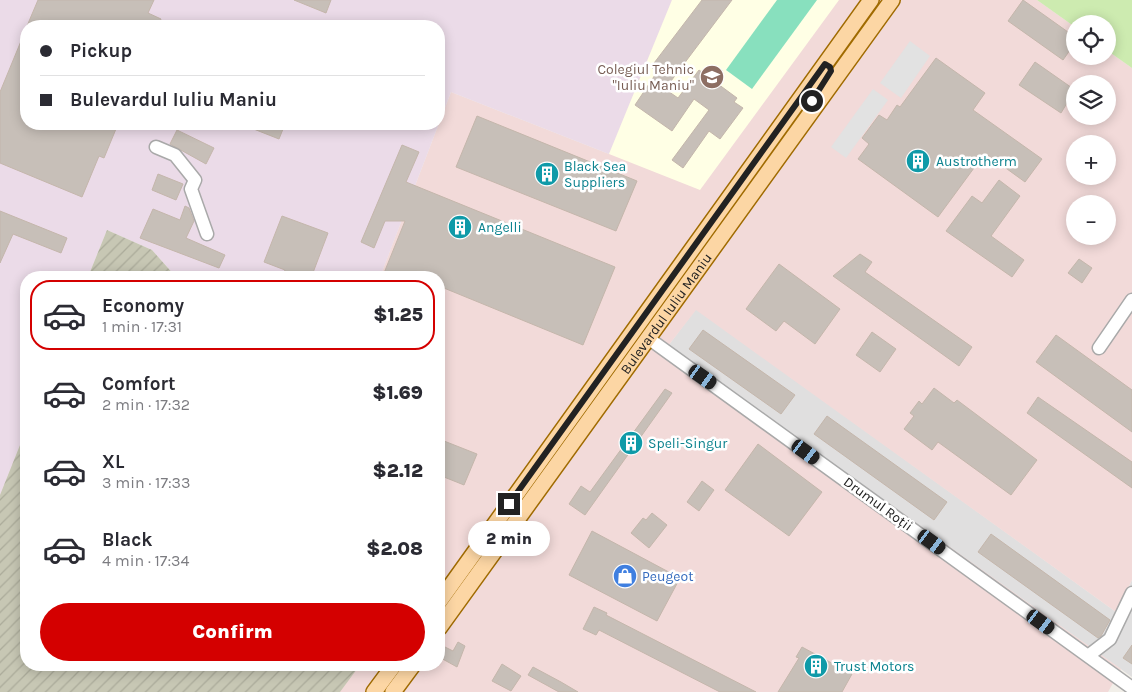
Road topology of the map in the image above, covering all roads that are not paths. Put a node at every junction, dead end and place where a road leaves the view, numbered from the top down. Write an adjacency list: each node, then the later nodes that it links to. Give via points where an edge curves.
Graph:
1 (871, 0): 3 (main road, Bulevardul Iuliu Maniu)
2 (892, 0): 4 (main road, Bulevardul Iuliu Maniu)
3 (825, 64): 4 (main road, via 831,71 805,112); 10 (main road, Bulevardul Iuliu Maniu)
4 (799, 129): 8 (main road, Bulevardul Iuliu Maniu)
5 (156, 147): 6 (street, via 175,156 195,180 191,189)
6 (207, 234)
7 (1132, 300): 9 (street)
8 (648, 338): 13 (main road, Bulevardul Iuliu Maniu); 15 (street, Drumul Roții)
9 (1098, 348)
10 (457, 578): 12 (main road, Bulevardul Iuliu Maniu); 13 (main road, via 452,596)
11 (1132, 593): 15 (street, via 1110,638)
12 (445, 594)
13 (453, 608): 14 (main road, Bulevardul Iuliu Maniu)
14 (445, 619)
15 (1088, 656): 18 (street, Drumul Roții)
16 (390, 671): 19 (main road)
17 (409, 671): 20 (main road)
18 (1132, 688)
19 (374, 692)
20 (393, 692)

